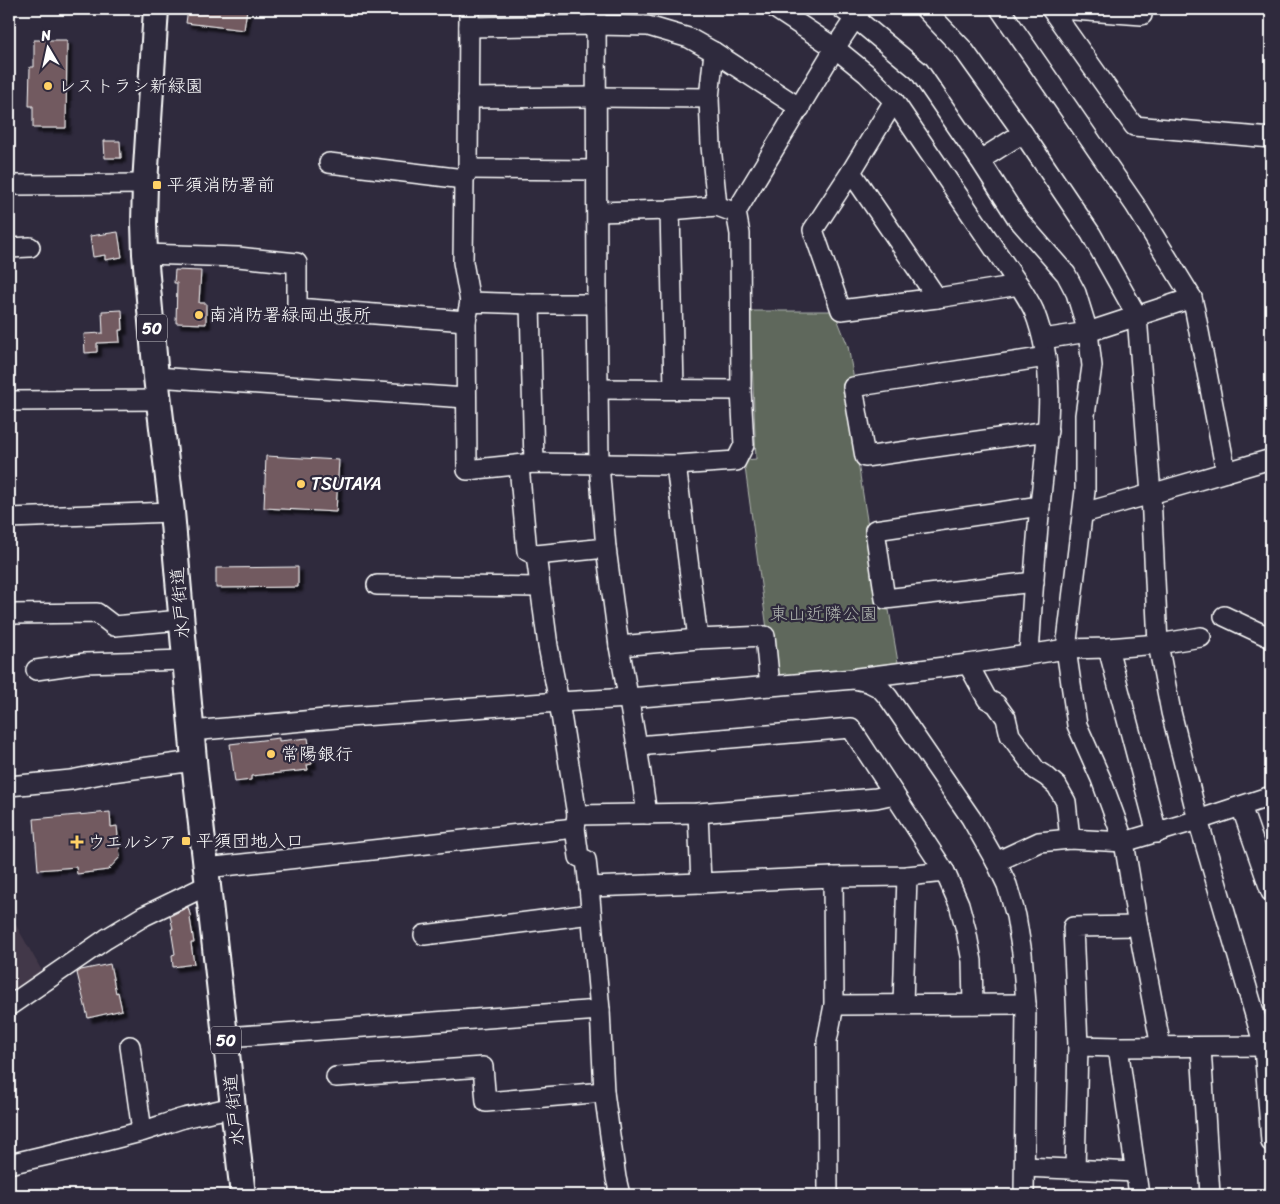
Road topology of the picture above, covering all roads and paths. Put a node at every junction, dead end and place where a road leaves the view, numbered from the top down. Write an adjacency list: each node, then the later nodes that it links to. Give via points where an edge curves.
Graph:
1 (156, 9): 25 (main road, 水戸街道 / 50)
2 (776, 9): 11 (street)
3 (925, 9): 18 (street, via 963,48)
4 (1000, 9): 36 (street, via 1135,205)
5 (1051, 9): 19 (street, via 1134,126)
6 (1060, 9): 8 (street)
7 (853, 12): 11 (street); 20 (street, via 919,72)
8 (1142, 15)
9 (596, 17): 10 (street); 12 (street, via 648,26 689,38); 13 (street)
10 (469, 18): 14 (street)
11 (835, 48): 16 (street, via 868,74); 17 (street)
12 (714, 52): 15 (street); 17 (street)
13 (595, 97): 14 (street); 15 (street); 22 (street)
14 (468, 98): 24 (street)
15 (709, 98): 27 (street)
16 (894, 101): 23 (street); 34 (street)
17 (800, 108): 30 (street)
18 (1023, 133): 20 (street); 40 (street, via 1091,234)
19 (1271, 138)
20 (980, 160): 42 (street, via 1018,218 1066,274 1076,293)
21 (329, 163): 24 (street)
22 (596, 170): 24 (street); 29 (street)
23 (851, 172): 35 (street); 35 (street, via 813,230 841,310)
24 (466, 174): 37 (street, via 463,262)
25 (145, 184): 26 (street); 33 (main road, 水戸街道 / 50)
26 (9, 185)
27 (717, 206): 28 (street); 30 (street)
28 (670, 210): 29 (street); 46 (street)
29 (597, 212): 39 (street)
30 (736, 212): 47 (street, via 740,234)
31 (9, 248): 32 (street)
32 (30, 248)
33 (145, 254): 41 (street, via 238,257 297,263 297,308); 44 (main road, 水戸街道 / 50)
34 (1018, 285): 35 (street); 43 (street, via 1033,310)
35 (937, 298)
36 (1192, 298): 40 (street); 56 (street)
37 (470, 302): 38 (street); 41 (street)
38 (530, 304): 39 (street); 53 (street)
39 (596, 304): 45 (street)
40 (1137, 316): 42 (street); 57 (street)
41 (466, 321): 48 (street)
42 (1088, 332): 43 (street); 60 (street, via 1092,366 1085,416)
43 (1044, 348): 51 (street, via 1049,397); 51 (street, via 853,387 865,457)
44 (156, 377): 48 (street); 49 (main road, 水戸街道 / 50)
45 (598, 389): 46 (street); 54 (street)
46 (674, 389): 47 (street)
47 (741, 390): 55 (street, via 744,445 736,461)
48 (466, 398): 53 (street, via 467,470)
49 (159, 400): 50 (street); 59 (main road, 水戸街道 / 50)
50 (9, 401)
51 (1048, 431): 58 (street)
52 (1271, 459): 56 (street)
53 (527, 464): 54 (street); 63 (street, via 527,552)
54 (599, 464): 55 (street); 62 (street)
55 (676, 466): 72 (street)
56 (1226, 472): 57 (street)
57 (1151, 494): 60 (street); 73 (street)
58 (1040, 506): 64 (street); 64 (street, via 875,530 885,599)
59 (172, 512): 61 (street); 69 (main road, 水戸街道 / 50)
60 (1083, 513): 76 (street)
61 (9, 518)
62 (606, 548): 63 (street); 74 (street)
63 (536, 556): 66 (street)
64 (1034, 582): 77 (street)
65 (377, 585): 66 (street)
66 (539, 588): 84 (street)
67 (10, 614): 69 (street, via 96,614 114,626)
68 (1224, 616): 71 (street)
69 (181, 620): 78 (main road, 水戸街道 / 50)
70 (1201, 637): 73 (street)
71 (1271, 638)
72 (698, 639): 74 (street); 82 (street, via 765,636)
73 (1158, 644): 75 (street); 94 (street)
74 (619, 646): 83 (street)
75 (1108, 648): 76 (street); 96 (street)
76 (1066, 649): 77 (street); 98 (street, via 1077,725)
77 (1029, 654): 79 (street)
78 (185, 660): 80 (street, via 85,663); 85 (main road, 水戸街道 / 50)
79 (968, 664): 81 (street); 97 (street, via 987,699 996,704 1006,718 1010,735 1036,770 1057,786 1066,802)
80 (36, 670)
81 (854, 679): 82 (street); 99 (street, via 880,688 888,697 971,818)
82 (770, 686): 83 (street)
83 (628, 698): 84 (street); 86 (street)
84 (559, 702): 85 (street); 95 (street)
85 (191, 731): 87 (main road, 水戸街道 / 50)
86 (637, 746): 89 (street, via 851,728); 93 (street)
87 (194, 761): 88 (street); 101 (main road, 水戸街道 / 50)
88 (9, 786)
89 (894, 794): 92 (street); 100 (street)
90 (1271, 796): 91 (street)
91 (1241, 806): 94 (street); 106 (street)
92 (698, 813): 93 (street); 104 (street)
93 (648, 814): 95 (street)
94 (1198, 820): 96 (street); 119 (street)
95 (576, 821): 101 (street); 105 (street, via 580,857 586,860)
96 (1156, 833): 98 (street)
97 (1070, 839): 98 (street); 99 (street, via 1039,842)
98 (1124, 842): 108 (street)
99 (996, 862): 112 (street, via 1016,916)
100 (945, 872): 103 (street); 111 (street, via 966,930 972,961)
101 (207, 876): 114 (street, via 106,939); 116 (main road, 水戸街道 / 50)
102 (833, 876): 103 (street); 104 (street); 113 (street)
103 (906, 876): 110 (street)
104 (701, 883): 105 (street)
105 (589, 887): 107 (street)
106 (1271, 892)
107 (591, 914): 109 (street); 115 (street)
108 (1138, 926): 118 (street, via 1073,927); 121 (street)
109 (424, 936)
110 (903, 1004): 111 (street); 113 (street)
111 (973, 1004): 112 (street)
112 (1026, 1004): 129 (street)
113 (834, 1005): 134 (street, via 827,1041)
114 (9, 1006)
115 (600, 1010): 116 (street); 124 (street)
116 (226, 1037): 125 (main road, 水戸街道 / 50)
117 (130, 1046): 126 (street)
118 (1078, 1046): 120 (street); 130 (street)
119 (1267, 1046): 122 (street); 127 (street)
120 (1118, 1047): 121 (street); 131 (street)
121 (1161, 1047): 122 (street)
122 (1201, 1047): 137 (street)
123 (336, 1077): 124 (street, via 483,1068 486,1102)
124 (604, 1092): 133 (street)
125 (233, 1108): 126 (street, via 183,1118); 132 (main road, 水戸街道 / 50)
126 (142, 1132): 128 (street)
127 (1271, 1142)
128 (9, 1164)
129 (1025, 1167): 130 (street); 135 (street)
130 (1076, 1170): 131 (street)
131 (1135, 1172): 136 (street)
132 (243, 1195)
133 (620, 1195)
134 (828, 1195)
135 (1024, 1195)
136 (1139, 1195)
137 (1210, 1195)

